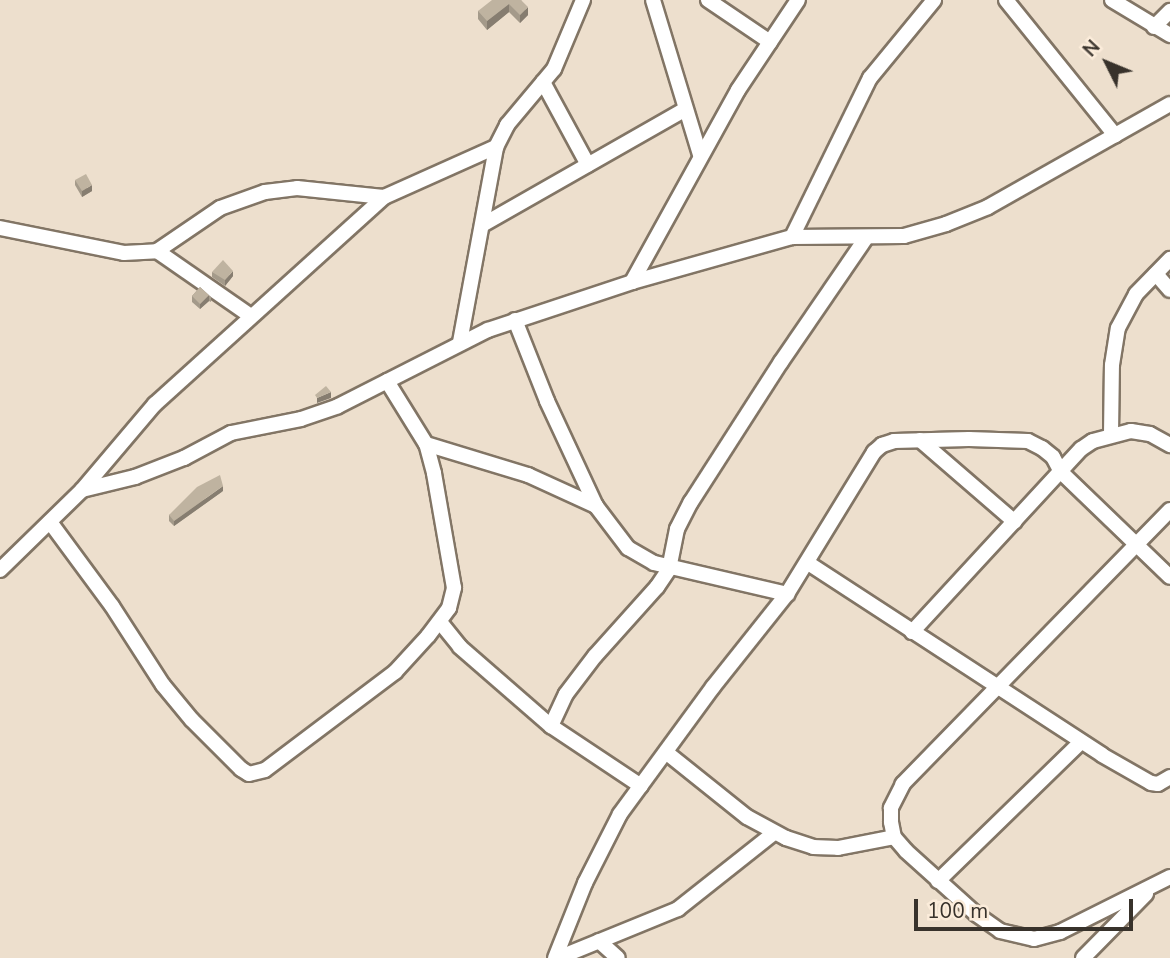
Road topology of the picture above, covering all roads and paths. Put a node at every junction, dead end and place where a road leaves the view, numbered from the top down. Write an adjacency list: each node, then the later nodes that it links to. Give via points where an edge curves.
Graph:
1 (583, 0): 12 (street, via 554,69)
2 (653, 0): 14 (street)
3 (708, 0): 11 (street)
4 (798, 0): 11 (street)
5 (934, 0): 22 (street, via 870,78)
6 (1006, 0): 15 (street)
7 (1112, 0): 9 (street)
8 (1170, 10): 9 (street)
9 (1154, 27): 10 (street)
10 (1170, 35)
11 (770, 42): 17 (street)
12 (543, 82): 16 (street, via 507,125); 18 (street)
13 (1170, 104): 15 (street)
14 (686, 109): 17 (street); 18 (street)
15 (1115, 135): 23 (street, via 988,207 946,225 904,236)
16 (496, 147): 19 (street); 20 (street)
17 (700, 155): 27 (street)
18 (587, 165): 20 (street)
19 (384, 197): 24 (street, via 297,188 265,192 220,208); 29 (street)
20 (484, 224): 31 (street)
21 (0, 228): 24 (street, via 124,253)
22 (792, 237): 23 (street); 27 (street)
23 (866, 238): 45 (street, via 691,502 677,529)
24 (157, 251): 29 (street)
25 (1170, 259): 26 (street)
26 (1156, 274): 28 (street); 33 (street, via 1136,294 1118,328 1112,365)
27 (632, 282): 30 (street)
28 (1170, 290)
29 (251, 316): 38 (street, via 155,404)
30 (515, 320): 31 (street); 39 (street)
31 (460, 342): 32 (street)
32 (387, 381): 35 (street); 38 (street, via 338,406 232,433 135,477)
33 (1111, 434): 36 (street, via 1150,434); 37 (street, via 1082,449)
34 (920, 440): 37 (street, via 1028,441 1053,457); 42 (street); 44 (street, via 882,444 874,452)
35 (426, 444): 39 (street, via 528,475); 49 (street, via 454,588)
36 (1170, 445)
37 (1061, 472): 42 (street); 43 (street)
38 (82, 490): 41 (street)
39 (596, 506): 45 (street, via 628,548)
40 (1170, 510): 43 (street)
41 (50, 522): 46 (street); 49 (street, via 163,685 249,774 265,770 362,699 395,672)
42 (1015, 522): 50 (street)
43 (1136, 546): 47 (street); 51 (street)
44 (808, 563): 48 (street); 50 (street)
45 (669, 569): 48 (street); 52 (street, via 566,694)
46 (0, 570)
47 (1170, 577)
48 (787, 594): 54 (street)
49 (440, 622): 52 (street, via 460,647)
50 (912, 632): 51 (street)
51 (998, 686): 53 (street); 58 (street, via 903,784 891,808)
52 (551, 726): 56 (street)
53 (1082, 742): 55 (street, via 1151,783); 60 (street)
54 (667, 753): 56 (street); 57 (street, via 706,787)
55 (1170, 777)
56 (641, 786): 63 (street, via 620,814 585,883)
57 (774, 833): 58 (street, via 813,847 838,848); 62 (street, via 678,909)
58 (894, 837): 60 (street)
59 (1170, 877): 61 (street)
60 (939, 881): 61 (street, via 1000,931 1034,939 1060,932)
61 (1155, 884): 65 (street)
62 (599, 941): 63 (street); 64 (street)
63 (557, 958)
64 (618, 958)
65 (1083, 958)

